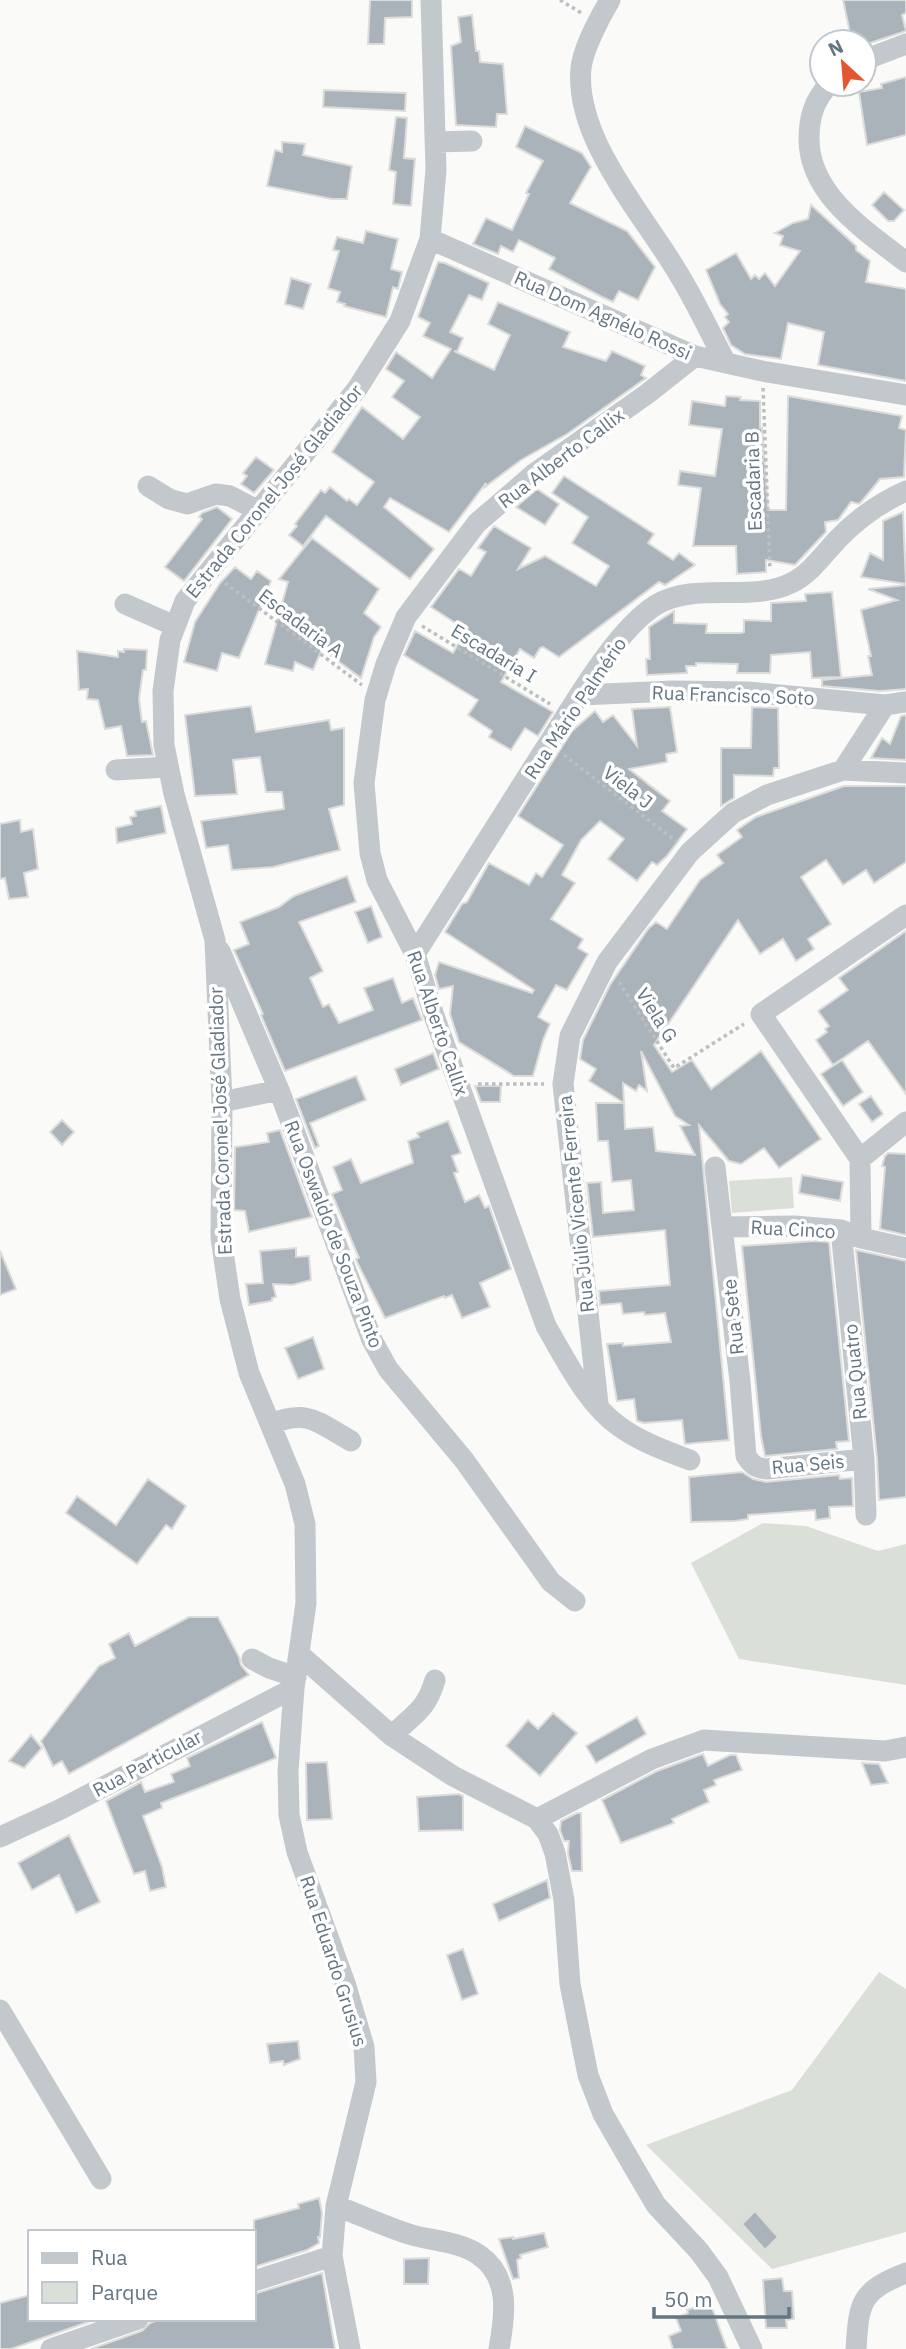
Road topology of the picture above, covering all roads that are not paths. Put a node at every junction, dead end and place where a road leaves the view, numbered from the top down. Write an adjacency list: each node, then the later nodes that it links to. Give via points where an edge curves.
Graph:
1 (431, 0): 7 (street, Estrada Coronel José Gladiador)
2 (610, 0): 11 (street, via 581,67 584,108 594,138 678,273)
3 (906, 44): 4 (street)
4 (878, 55)
5 (821, 98): 9 (street, via 809,118 813,167 826,191 864,230)
6 (472, 141): 7 (street)
7 (435, 142): 8 (street, Estrada Coronel José Gladiador)
8 (430, 239): 10 (street, Rua Dom Agnélo Rossi); 15 (street, Estrada Coronel José Gladiador, via 393,333 357,389)
9 (906, 262)
10 (695, 356): 11 (street, Rua Dom Agnélo Rossi); 26 (street, Rua Alberto Callix, via 534,473 477,523 406,617 375,700 364,783 377,880)
11 (726, 363): 12 (street, Rua Dom Agnélo Rossi)
12 (906, 395)
13 (148, 486): 15 (street, via 187,504 216,494)
14 (906, 491): 18 (street, Rua Mário Palmério, via 859,520 790,584 683,594 657,605 635,622)
15 (259, 511): 17 (street, Estrada Coronel José Gladiador, via 185,601)
16 (125, 604): 17 (street)
17 (175, 626): 20 (street, Estrada Coronel José Gladiador, via 163,691)
18 (580, 695): 19 (street, Rua Francisco Soto, via 748,692); 26 (street, Rua Mário Palmério)
19 (895, 704): 22 (street)
20 (168, 767): 21 (street); 25 (street, Estrada Coronel José Gladiador)
21 (116, 770)
22 (843, 770): 23 (street); 36 (street, Rua Júlio Vicente Ferreira, via 767,795 733,813 690,852 607,962 570,1036 564,1084)
23 (906, 773)
24 (906, 915): 30 (street, via 761,1014)
25 (215, 940): 27 (street, Rua Oswaldo de Souza Pinto); 28 (street, Estrada Coronel José Gladiador)
26 (415, 954): 36 (street, Rua Alberto Callix, via 546,1326)
27 (279, 1090): 28 (street); 43 (street, Rua Oswaldo de Souza Pinto, via 372,1340 388,1369 464,1460 551,1582)
28 (222, 1102): 37 (street, Estrada Coronel José Gladiador, via 221,1238 230,1299 249,1373)
29 (906, 1122): 30 (street)
30 (860, 1159): 34 (street)
31 (715, 1167): 32 (street, Rua Sete)
32 (723, 1227): 33 (street, Rua Cinco); 41 (street, Rua Sete, via 744,1448)
33 (841, 1230): 34 (street, Rua Cinco); 39 (street, Rua Quatro)
34 (861, 1238): 35 (street, Rua Cinco)
35 (906, 1248)
36 (598, 1406): 40 (street, Rua Alberto Callix, via 642,1440)
37 (270, 1424): 38 (street, via 298,1416); 44 (street, Estrada Coronel José Gladiador, via 295,1484 305,1524 306,1603)
38 (351, 1441)
39 (864, 1459): 41 (street, Rua Seis, via 767,1469); 42 (street, Rua Quatro)
40 (690, 1460)
41 (752, 1464)
42 (866, 1515)
43 (575, 1601)
44 (299, 1654): 47 (street, Rua Eduardo Grusius); 48 (street)
45 (252, 1659): 47 (street)
46 (435, 1680): 48 (street, via 429,1699)
47 (295, 1682): 51 (street, Rua Particular, via 59,1810); 54 (street, Rua Eduardo Grusius, via 289,1815 297,1853 365,2047 366,2082)
48 (392, 1736): 50 (street, via 453,1776)
49 (906, 1747): 50 (street, via 885,1751 704,1740 652,1759)
50 (537, 1819): 58 (street, via 555,1853 564,1900 570,1984 587,2075 603,2114 656,2205 699,2251)
51 (0, 1837)
52 (0, 2010): 53 (street)
53 (101, 2179)
54 (336, 2206): 55 (street, Rua Eduardo Grusius); 62 (street, via 480,2255 497,2273 504,2294)
55 (332, 2256): 57 (street); 61 (street, Rua Eduardo Grusius)
56 (906, 2273): 65 (street, via 878,2285 863,2299)
57 (256, 2280)
58 (738, 2317): 63 (street); 64 (street)
59 (132, 2321): 60 (street)
60 (51, 2349)
61 (350, 2349)
62 (499, 2349)
63 (737, 2349)
64 (752, 2349)
65 (856, 2349)

